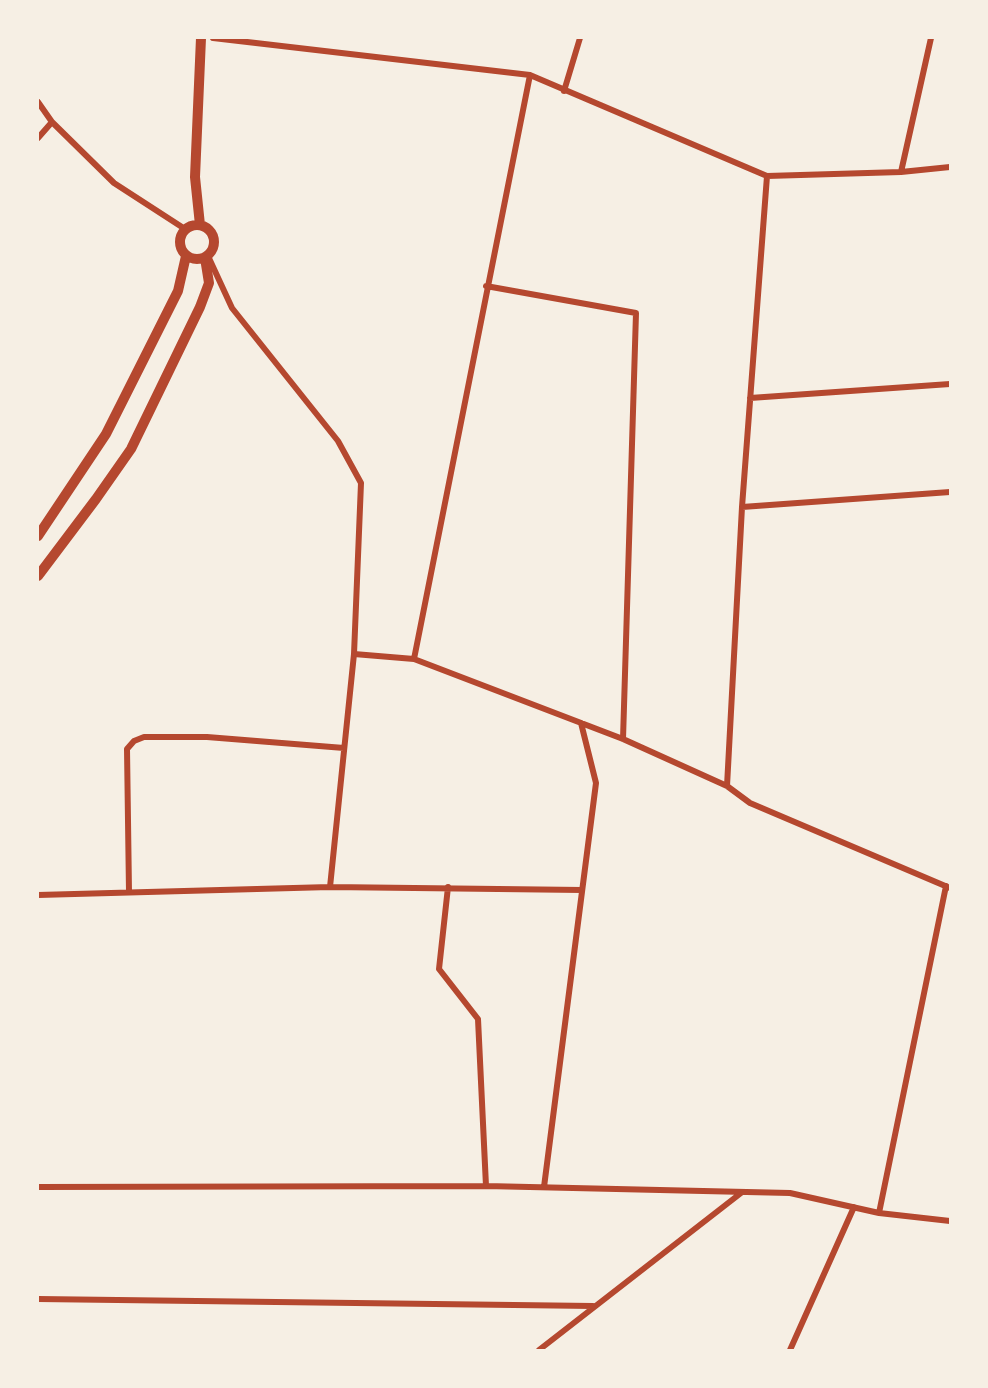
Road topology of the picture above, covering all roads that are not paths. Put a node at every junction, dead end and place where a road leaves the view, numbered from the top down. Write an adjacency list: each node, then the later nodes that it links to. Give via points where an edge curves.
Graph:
1 (201, 38): 13 (street, via 195,177)
2 (213, 38): 5 (street)
3 (580, 38): 6 (street)
4 (932, 38): 11 (street)
5 (530, 75): 6 (street); 17 (street)
6 (564, 91): 12 (street)
7 (38, 102): 8 (street)
8 (52, 122): 9 (street); 14 (street, via 114,183)
9 (38, 138)
10 (951, 167): 11 (street)
11 (901, 172): 12 (street)
12 (767, 176): 19 (street)
13 (200, 225): 14 (street); 16 (street, via 213,238 212,251)
14 (185, 229): 15 (street, via 179,243)
15 (186, 256): 16 (street); 22 (street, via 178,291 106,434)
16 (206, 257): 23 (street, via 209,283 200,307 131,449); 24 (street, via 232,308 338,441 361,483)
17 (486, 286): 25 (street); 27 (street, via 636,313)
18 (951, 384): 19 (street)
19 (750, 398): 21 (street)
20 (951, 492): 21 (street)
21 (742, 507): 29 (street)
22 (38, 536)
23 (38, 576)
24 (354, 654): 25 (street); 28 (street)
25 (414, 659): 26 (street)
26 (581, 723): 27 (street); 33 (street, via 596,783)
27 (623, 739): 29 (street)
28 (344, 748): 30 (street); 34 (street, via 207,737 144,737 134,741 127,749)
29 (727, 786): 32 (street, via 750,803)
30 (330, 887): 31 (street); 34 (street)
31 (448, 887): 33 (street); 36 (street, via 439,969 478,1019)
32 (948, 887): 41 (street)
33 (582, 890): 38 (street)
34 (129, 892): 35 (street)
35 (38, 896)
36 (486, 1186): 37 (street); 38 (street)
37 (38, 1187)
38 (544, 1187): 39 (street)
39 (741, 1193): 40 (street, via 790,1192); 44 (street)
40 (854, 1207): 41 (street); 46 (street)
41 (879, 1213): 42 (street)
42 (951, 1221)
43 (38, 1299): 44 (street)
44 (593, 1306): 45 (street)
45 (539, 1350)
46 (790, 1350)

